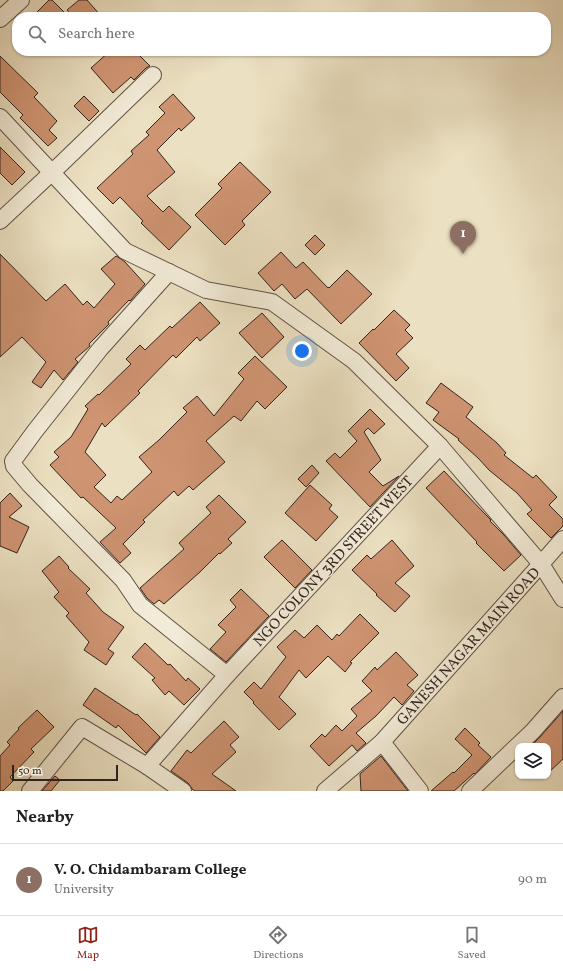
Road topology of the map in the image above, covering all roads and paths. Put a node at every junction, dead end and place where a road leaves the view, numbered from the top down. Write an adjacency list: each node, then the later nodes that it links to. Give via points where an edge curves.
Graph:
1 (21, 0): 2 (street)
2 (0, 20)
3 (152, 75): 5 (street)
4 (0, 117): 5 (street, GANESH NAGAR MAIN ROAD)
5 (52, 172): 6 (street); 7 (street, GANESH NAGAR MAIN ROAD, via 125,251)
6 (0, 221)
7 (169, 272): 8 (street, GANESH NAGAR MAIN ROAD, via 206,290 272,302 354,361); 12 (street, via 100,350 13,461 14,466 30,485 123,580 140,605)
8 (440, 446): 10 (street, GANESH NAGAR MAIN ROAD); 12 (street, NGO COLONY 3RD STREET WEST)
9 (563, 540): 10 (street)
10 (541, 564): 11 (street); 14 (street, GANESH NAGAR MAIN ROAD)
11 (563, 599)
12 (227, 675): 15 (street, NGO COLONY 3RD STREET WEST)
13 (563, 697): 20 (street)
14 (382, 742): 18 (street, GANESH NAGAR MAIN ROAD); 19 (street)
15 (147, 766): 16 (street, via 82,727); 17 (street)
16 (30, 791)
17 (183, 791)
18 (325, 791)
19 (420, 791)
20 (470, 791)

